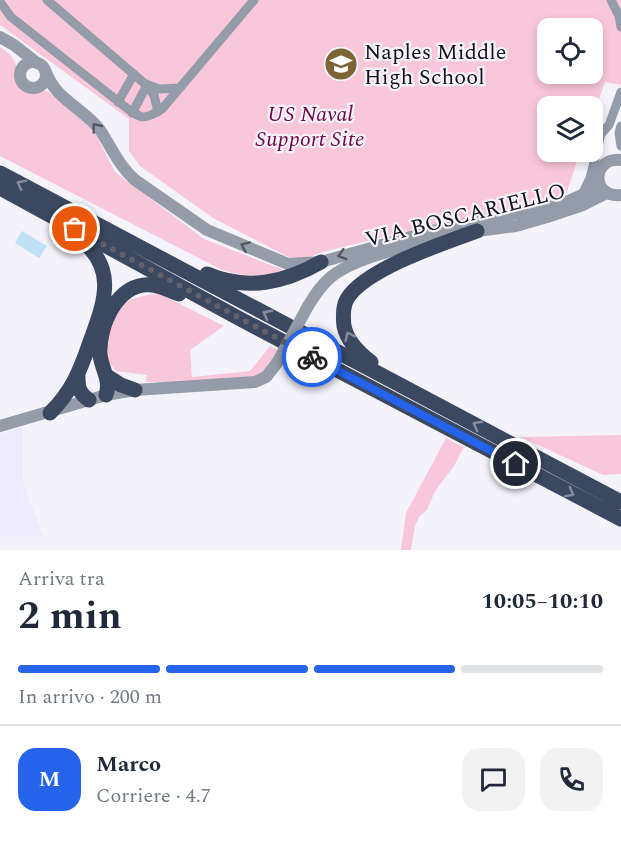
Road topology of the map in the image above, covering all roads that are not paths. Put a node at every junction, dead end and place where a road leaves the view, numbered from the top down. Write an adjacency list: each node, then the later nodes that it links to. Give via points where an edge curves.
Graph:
1 (46, 0): 7 (street)
2 (254, 0): 9 (street)
3 (611, 0): 5 (street)
4 (0, 2): 11 (street, via 11,17)
5 (621, 27)
6 (0, 37): 30 (street, VIA BOSCARIELLO, one-way to 6, via 288,264 273,259 207,230 169,205 124,171 99,130 56,91 41,67)
7 (134, 74): 8 (street); 11 (street)
8 (146, 84): 9 (street, via 159,89); 12 (street, via 154,95); 13 (street)
9 (180, 88): 12 (street)
10 (621, 92): 15 (street)
11 (118, 102): 13 (street)
12 (158, 112): 13 (street, via 144,118)
13 (132, 113)
14 (621, 126): 16 (street)
15 (603, 131)
16 (621, 146)
17 (603, 159): 18 (street)
18 (621, 160)
19 (598, 162): 25 (street)
20 (600, 162): 22 (street)
21 (0, 172): 29 (highway, one-way to 21)
22 (599, 183): 24 (street); 25 (street, VIA BOSCARIELLO)
23 (0, 188): 27 (highway)
24 (607, 193): 26 (street); 28 (street, VIA BOSCARIELLO, via 547,217)
25 (582, 195): 30 (street, VIA BOSCARIELLO, one-way to 30, via 562,204 432,231)
26 (621, 195)
27 (33, 206): 31 (highway); 32 (highway, via 80,239 103,269 103,308)
28 (477, 231): 34 (street, VIA BOSCARIELLO, bridge, via 414,244 346,267 331,276 319,288 266,377 255,382); 36 (highway, one-way to 28, via 361,355 345,331 345,303 369,278)
29 (129, 241): 30 (highway, via 215,278 237,283 267,283 298,275); 36 (highway, one-way to 29)
30 (321, 261)
31 (242, 320): 33 (highway, via 164,288 140,286 111,308 100,344); 41 (highway, one-way to 41)
32 (78, 376): 37 (highway, via 78,388); 38 (highway)
33 (107, 376): 34 (highway); 35 (highway)
34 (135, 390): 35 (street, VIA BOSCARIELLO)
35 (106, 395): 37 (street, VIA BOSCARIELLO)
36 (426, 398): 40 (highway, one-way to 36)
37 (89, 400): 38 (street, VIA BOSCARIELLO)
38 (50, 413): 39 (street, VIA BOSCARIELLO)
39 (0, 426)
40 (621, 502)
41 (621, 519)

